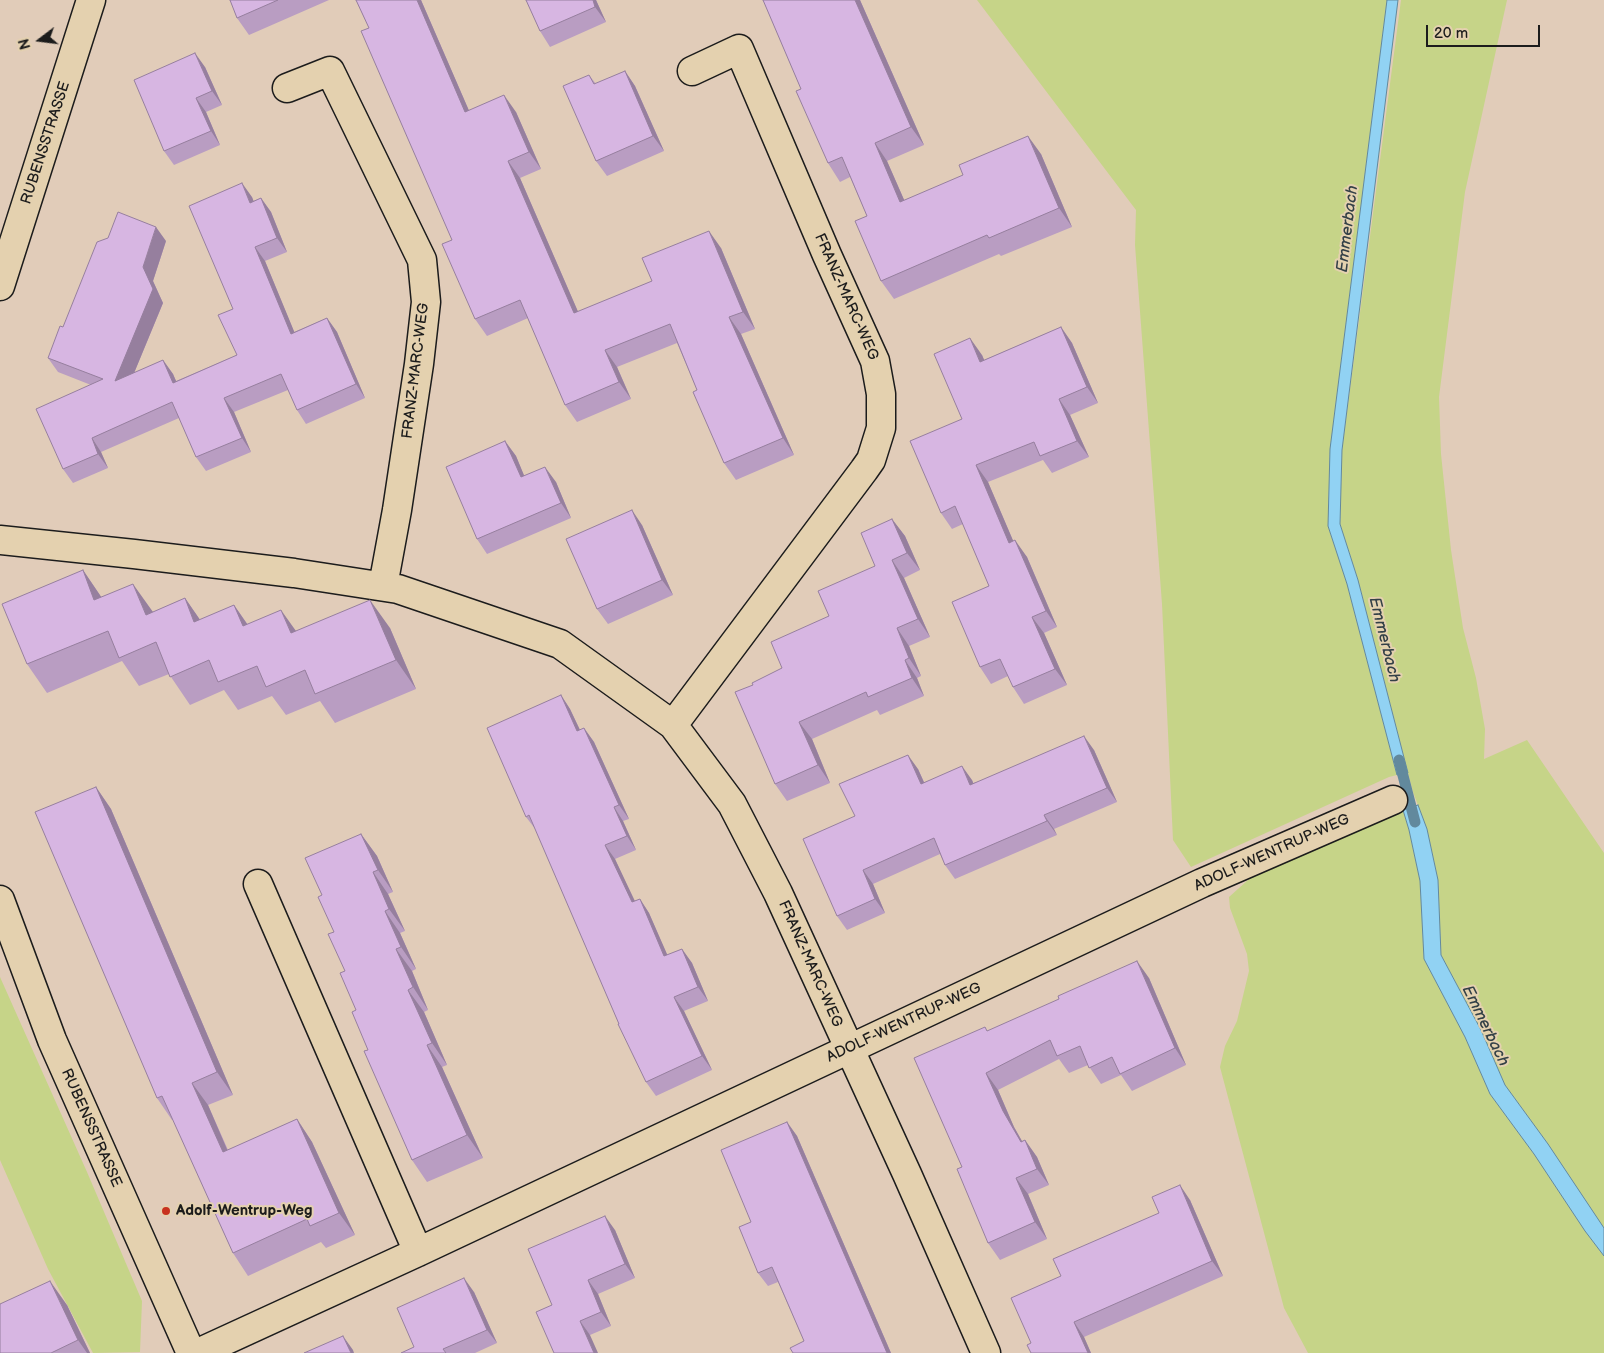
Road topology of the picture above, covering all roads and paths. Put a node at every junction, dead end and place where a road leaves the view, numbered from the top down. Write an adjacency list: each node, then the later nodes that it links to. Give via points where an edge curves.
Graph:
1 (91, 0): 4 (street, RUBENSSTRASSE)
2 (692, 71): 7 (street, FRANZ-MARC-WEG, via 739,49 875,361 881,394 881,428 871,460 864,470)
3 (288, 88): 6 (street, FRANZ-MARC-WEG, via 330,71 422,260 426,302 419,364)
4 (0, 286)
5 (0, 540): 6 (street, FRANZ-MARC-WEG)
6 (383, 586): 7 (street, FRANZ-MARC-WEG, via 404,590 560,644)
7 (673, 725): 11 (street, FRANZ-MARC-WEG, via 732,804 778,893)
8 (1393, 800): 11 (street, ADOLF-WENTRUP-WEG, via 1202,883)
9 (258, 884): 12 (street)
10 (0, 900): 13 (street, RUBENSSTRASSE, via 52,1040)
11 (848, 1049): 12 (street, ADOLF-WENTRUP-WEG); 15 (street, FRANZ-MARC-WEG)
12 (418, 1252): 14 (street, ADOLF-WENTRUP-WEG)
13 (191, 1353)
14 (198, 1353)
15 (986, 1353)

